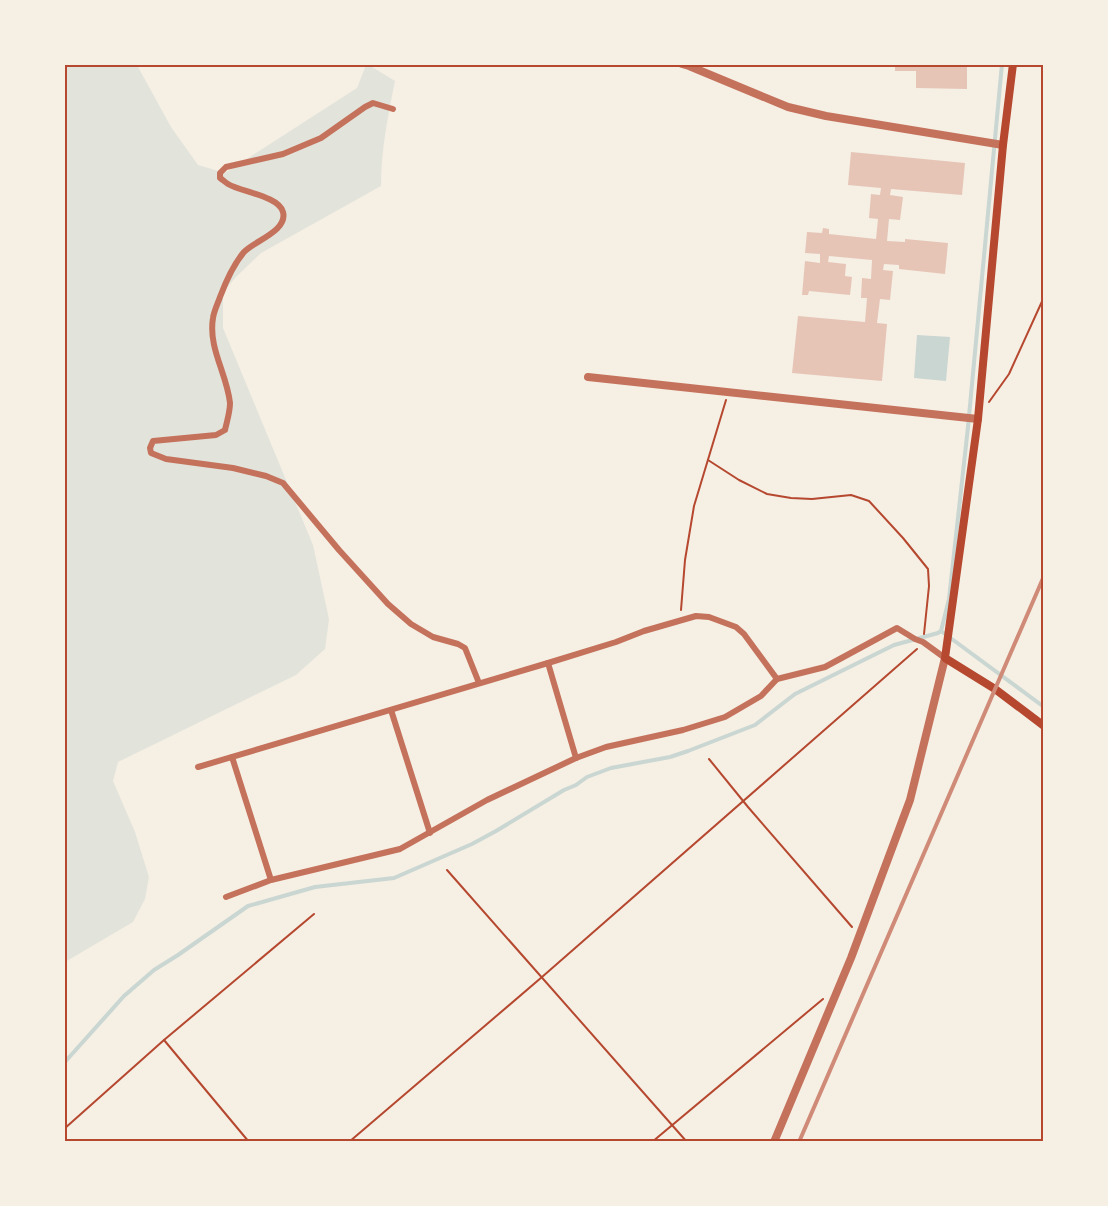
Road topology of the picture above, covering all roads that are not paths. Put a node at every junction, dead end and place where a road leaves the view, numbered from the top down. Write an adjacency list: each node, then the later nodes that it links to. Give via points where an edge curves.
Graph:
1 (682, 64): 4 (street, via 788,106 826,116)
2 (1013, 64): 4 (main road)
3 (393, 109): 10 (street, via 373,103 321,138 283,154 226,167 220,173 228,184 277,204 283,210 284,220 277,230 245,251 230,273 213,318 214,349 230,404 225,430 216,435 153,441 150,448 151,453 166,459 233,468 283,483 388,604 433,637 465,648)
4 (1003, 145): 6 (main road)
5 (588, 377): 6 (street)
6 (978, 419): 7 (main road)
7 (945, 658): 9 (street, via 897,628 825,667); 12 (main road); 19 (street, via 910,801 860,935)
8 (548, 663): 9 (street, via 696,616 736,627); 10 (street); 14 (street)
9 (777, 679): 14 (street, via 761,696 725,717 606,747)
10 (479, 683): 11 (street)
11 (391, 710): 13 (street); 16 (street)
12 (1044, 726)
13 (232, 757): 15 (street); 17 (street)
14 (576, 759): 16 (street)
15 (198, 767)
16 (430, 833): 17 (street, via 400,849)
17 (271, 880): 18 (street)
18 (226, 897)
19 (774, 1142)

